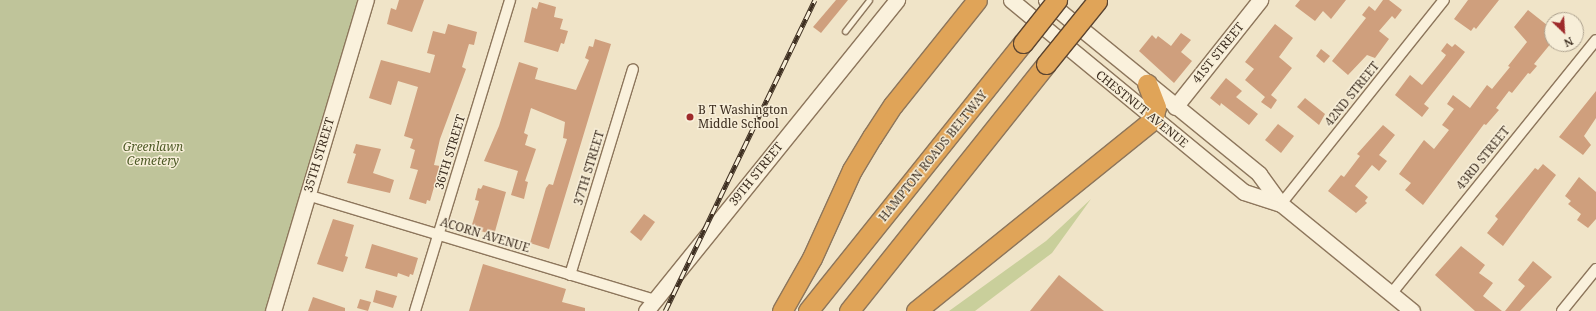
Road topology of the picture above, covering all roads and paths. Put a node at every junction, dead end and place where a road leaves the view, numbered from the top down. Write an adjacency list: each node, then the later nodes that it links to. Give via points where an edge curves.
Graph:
1 (366, 0): 18 (main road, 35TH STREET)
2 (510, 0): 20 (street, 36TH STREET)
3 (869, 0): 12 (lane)
4 (897, 0): 24 (main road, 39TH STREET)
5 (977, 0): 27 (highway, via 893,105 872,137 852,170 812,258)
6 (1011, 0): 17 (main road, CHESTNUT AVENUE)
7 (1046, 0): 15 (main road, CHESTNUT AVENUE)
8 (1057, 0): 28 (highway, HAMPTON ROADS BELTWAY, bridge)
9 (1097, 0): 29 (highway, bridge)
10 (1260, 0): 16 (main road, 41ST STREET)
11 (1444, 0): 19 (street, 42ND STREET)
12 (845, 31)
13 (1596, 40): 23 (street, 43RD STREET)
14 (633, 69): 22 (street, 37TH STREET)
15 (1147, 84): 16 (main road, CHESTNUT AVENUE); 17 (highway, via 1156,107)
16 (1175, 107): 19 (main road, CHESTNUT AVENUE, via 1259,174)
17 (1153, 120): 19 (main road, CHESTNUT AVENUE, via 1244,192); 30 (highway)
18 (307, 195): 20 (street, ACORN AVENUE); 25 (main road, 35TH STREET)
19 (1281, 204): 23 (main road, CHESTNUT AVENUE)
20 (438, 234): 22 (street, ACORN AVENUE); 26 (street, 36TH STREET)
21 (1596, 269): 32 (street)
22 (570, 275): 24 (street, ACORN AVENUE)
23 (1391, 294): 31 (main road, CHESTNUT AVENUE)
24 (650, 306)
25 (273, 311)
26 (415, 311)
27 (782, 311)
28 (808, 311)
29 (849, 311)
30 (916, 311)
31 (1412, 311)
32 (1562, 311)

